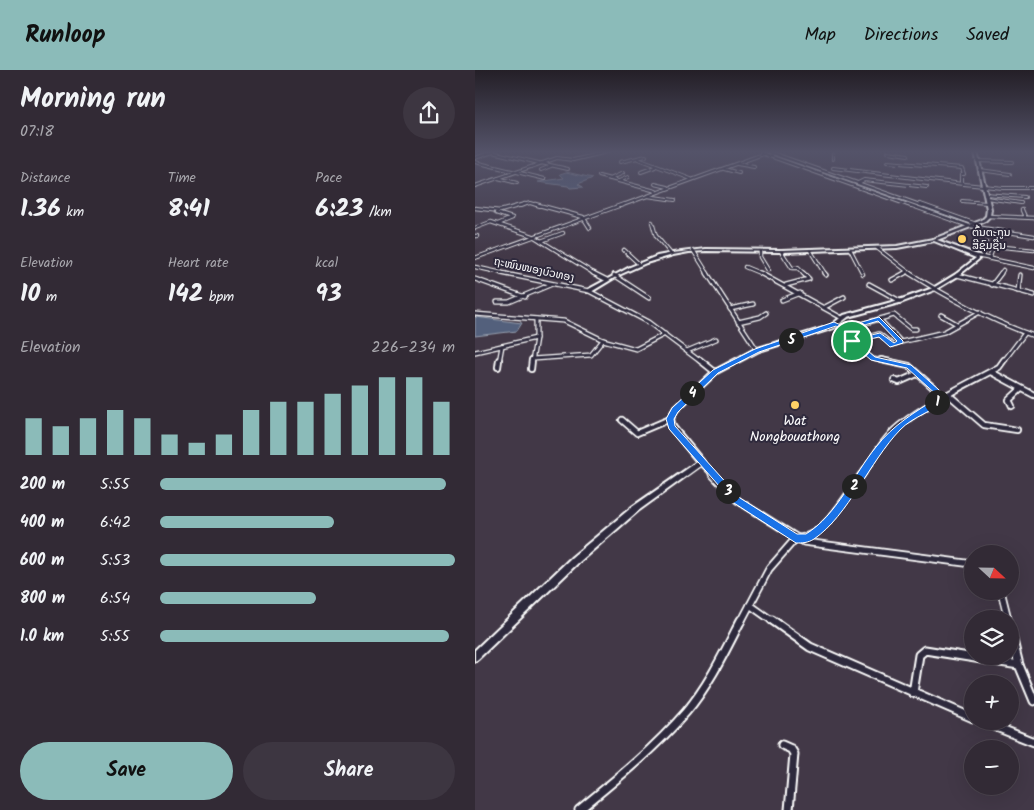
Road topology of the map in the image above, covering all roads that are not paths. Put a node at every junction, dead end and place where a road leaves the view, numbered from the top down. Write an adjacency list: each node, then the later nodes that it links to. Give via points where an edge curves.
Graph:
1 (983, 186): 15 (street)
2 (639, 187): 12 (street)
3 (664, 187): 10 (street)
4 (673, 187): 10 (street)
5 (857, 187): 29 (street)
6 (868, 187): 28 (street)
7 (923, 187): 8 (street)
8 (927, 187)
9 (988, 187): 11 (street)
10 (669, 188): 12 (street)
11 (1034, 188)
12 (658, 191): 13 (street)
13 (645, 196): 16 (street); 23 (street)
14 (1025, 197): 15 (street)
15 (986, 198): 17 (street); 18 (street); 22 (street)
16 (675, 200)
17 (962, 201)
18 (1021, 204)
19 (475, 208): 20 (street)
20 (501, 210): 23 (street, via 530,203); 27 (street, via 496,213 512,218)
21 (1022, 210): 24 (street)
22 (988, 216): 24 (street); 28 (street)
23 (583, 217): 31 (street); 33 (street)
24 (1025, 217): 25 (street)
25 (1034, 218)
26 (652, 222): 46 (street, via 656,236)
27 (498, 224): 30 (street, via 489,222); 33 (street)
28 (976, 224): 29 (street)
29 (970, 226): 34 (street); 35 (street)
30 (475, 228)
31 (590, 228)
32 (563, 233): 36 (street)
33 (533, 236): 36 (street); 48 (street)
34 (1034, 236)
35 (934, 240): 38 (street); 47 (street)
36 (541, 241): 63 (street)
37 (986, 243): 47 (street)
38 (877, 248): 39 (street); 56 (street)
39 (850, 249): 42 (street); 57 (street)
40 (624, 250): 50 (street)
41 (693, 250): 44 (street); 46 (street); 82 (street)
42 (810, 250): 45 (street); 59 (street)
43 (1034, 250): 49 (street, via 993,246)
44 (760, 251): 45 (street); 54 (street)
45 (781, 251): 68 (street, via 792,268 798,268 809,279)
46 (671, 254): 50 (street)
47 (979, 256): 49 (street); 60 (street)
48 (475, 258)
49 (989, 259): 53 (street)
50 (638, 263): 58 (street)
51 (475, 267): 65 (street, ຖະໜົນໜອງບົວທອງ)
52 (745, 267): 68 (street)
53 (1034, 268)
54 (768, 270)
55 (1003, 270): 67 (street)
56 (906, 272): 64 (street); 69 (street)
57 (863, 274)
58 (614, 275): 63 (street); 76 (street)
59 (826, 275)
60 (957, 275): 67 (street); 69 (street)
61 (1020, 275): 71 (street)
62 (475, 280): 74 (street)
63 (607, 280): 70 (street)
64 (892, 280)
65 (553, 283): 70 (street, ຖະໜົນໜອງບົວທອງ); 74 (street)
66 (869, 284): 78 (street)
67 (992, 285): 71 (street)
68 (785, 286): 72 (street)
69 (934, 289): 78 (street); 83 (street)
70 (589, 291): 96 (street, ຖະໜົນໜອງບົວທອງ)
71 (1019, 291): 73 (street)
72 (800, 293): 77 (street); 81 (street)
73 (1034, 294)
74 (525, 297): 79 (street)
75 (844, 297): 81 (street)
76 (649, 298)
77 (782, 300)
78 (899, 301): 87 (street)
79 (497, 302)
80 (753, 304): 82 (street)
81 (825, 307): 87 (street)
82 (730, 309): 90 (street)
83 (980, 312): 92 (street); 95 (street)
84 (766, 313): 90 (street)
85 (475, 314): 88 (street)
86 (941, 315): 92 (street)
87 (842, 318): 91 (street)
88 (537, 319): 98 (street); 100 (street, via 564,321)
89 (879, 319): 93 (street); 94 (street, via 896,316); 102 (street)
90 (738, 322): 104 (street)
91 (837, 324): 93 (street); 104 (street)
92 (957, 324): 102 (street, via 941,333)
93 (844, 329): 101 (street)
94 (916, 330)
95 (1025, 333): 97 (street); 111 (street, via 1007,358)
96 (665, 334): 100 (street, via 635,349); 105 (street, ຖະໜົນໜອງບົວທອງ)
97 (1034, 336)
98 (536, 338): 103 (street); 107 (street)
99 (716, 339): 105 (street)
100 (603, 340): 107 (street, via 591,355)
101 (852, 341): 102 (street, via 880,334 893,345); 112 (street, via 873,359 906,365)
102 (901, 342)
103 (502, 346): 106 (street); 108 (street)
104 (757, 350): 110 (street)
105 (687, 351): 110 (street, ຖະໜົນໜອງບົວທອງ)
106 (475, 352)
107 (532, 359): 109 (street)
108 (498, 367)
109 (531, 369)
110 (715, 372): 118 (street, via 675,410)
111 (991, 372): 114 (street); 116 (street)
112 (917, 374): 113 (street, via 899,382); 116 (street)
113 (895, 380)
114 (1021, 389): 115 (street); 117 (street, via 1009,400)
115 (1034, 395)
116 (946, 396): 120 (street, via 984,425); 122 (street, via 899,426 835,511 812,535)
117 (1012, 406)
118 (670, 419): 119 (street, via 637,433); 121 (street, via 671,427)
119 (623, 420)
120 (1017, 430)
121 (701, 462): 122 (street, via 737,500); 125 (street, via 635,509 575,560)
122 (796, 538): 123 (street, via 813,544); 124 (street, via 769,569)
123 (964, 563)
124 (750, 605): 128 (street, via 811,647); 134 (street, via 715,669 687,711 642,758)
125 (475, 656)
126 (964, 656): 128 (street, via 925,650 919,655)
127 (1019, 665): 129 (street)
128 (913, 693): 130 (street)
129 (1034, 700)
130 (964, 714)
131 (1004, 730): 132 (street)
132 (1034, 742)
133 (782, 746): 135 (street, via 794,754)
134 (579, 810)
135 (789, 810)

